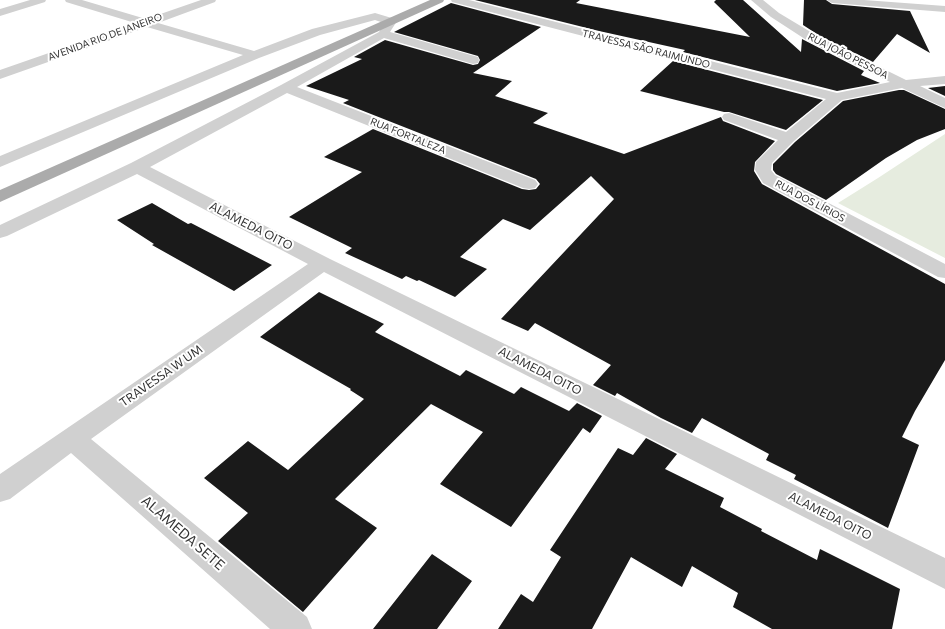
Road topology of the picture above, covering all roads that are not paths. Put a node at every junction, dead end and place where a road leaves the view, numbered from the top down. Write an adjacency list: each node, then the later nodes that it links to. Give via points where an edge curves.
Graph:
1 (41, 0): 9 (street)
2 (70, 0): 11 (street)
3 (210, 0): 11 (street, AVENIDA RIO DE JANEIRO)
4 (439, 0): 10 (main road)
5 (456, 0): 19 (street, TRAVESSA SÃO RAIMUNDO)
6 (756, 0): 17 (street, RUA JOÃO PESSOA, via 815,40)
7 (832, 0): 8 (street)
8 (945, 9)
9 (0, 12)
10 (385, 15): 12 (street); 13 (street, via 316,32); 26 (main road, via 222,97)
11 (145, 22): 13 (street); 15 (street, AVENIDA RIO DE JANEIRO)
12 (383, 34): 14 (street); 18 (street)
13 (255, 55): 23 (street)
14 (473, 60)
15 (0, 75)
16 (945, 80): 17 (street, RUA DOS LÍRIOS)
17 (903, 84): 19 (street, RUA DOS LÍRIOS); 20 (street, RUA JOÃO PESSOA)
18 (286, 88): 24 (street); 25 (street, RUA FORTALEZA)
19 (837, 97): 22 (street, RUA DOS LÍRIOS)
20 (945, 104)
21 (729, 117): 22 (street)
22 (788, 138): 29 (street, RUA DOS LÍRIOS, via 764,162 763,170 769,179)
23 (0, 162)
24 (136, 167): 27 (street); 28 (street, ALAMEDA OITO)
25 (529, 184)
26 (0, 197)
27 (0, 232)
28 (323, 263): 30 (street, TRAVESSA W UM); 32 (street, ALAMEDA OITO)
29 (945, 272)
30 (72, 438): 31 (street, TRAVESSA W UM); 33 (street, ALAMEDA SETE)
31 (0, 490)
32 (945, 574)
33 (295, 629)

